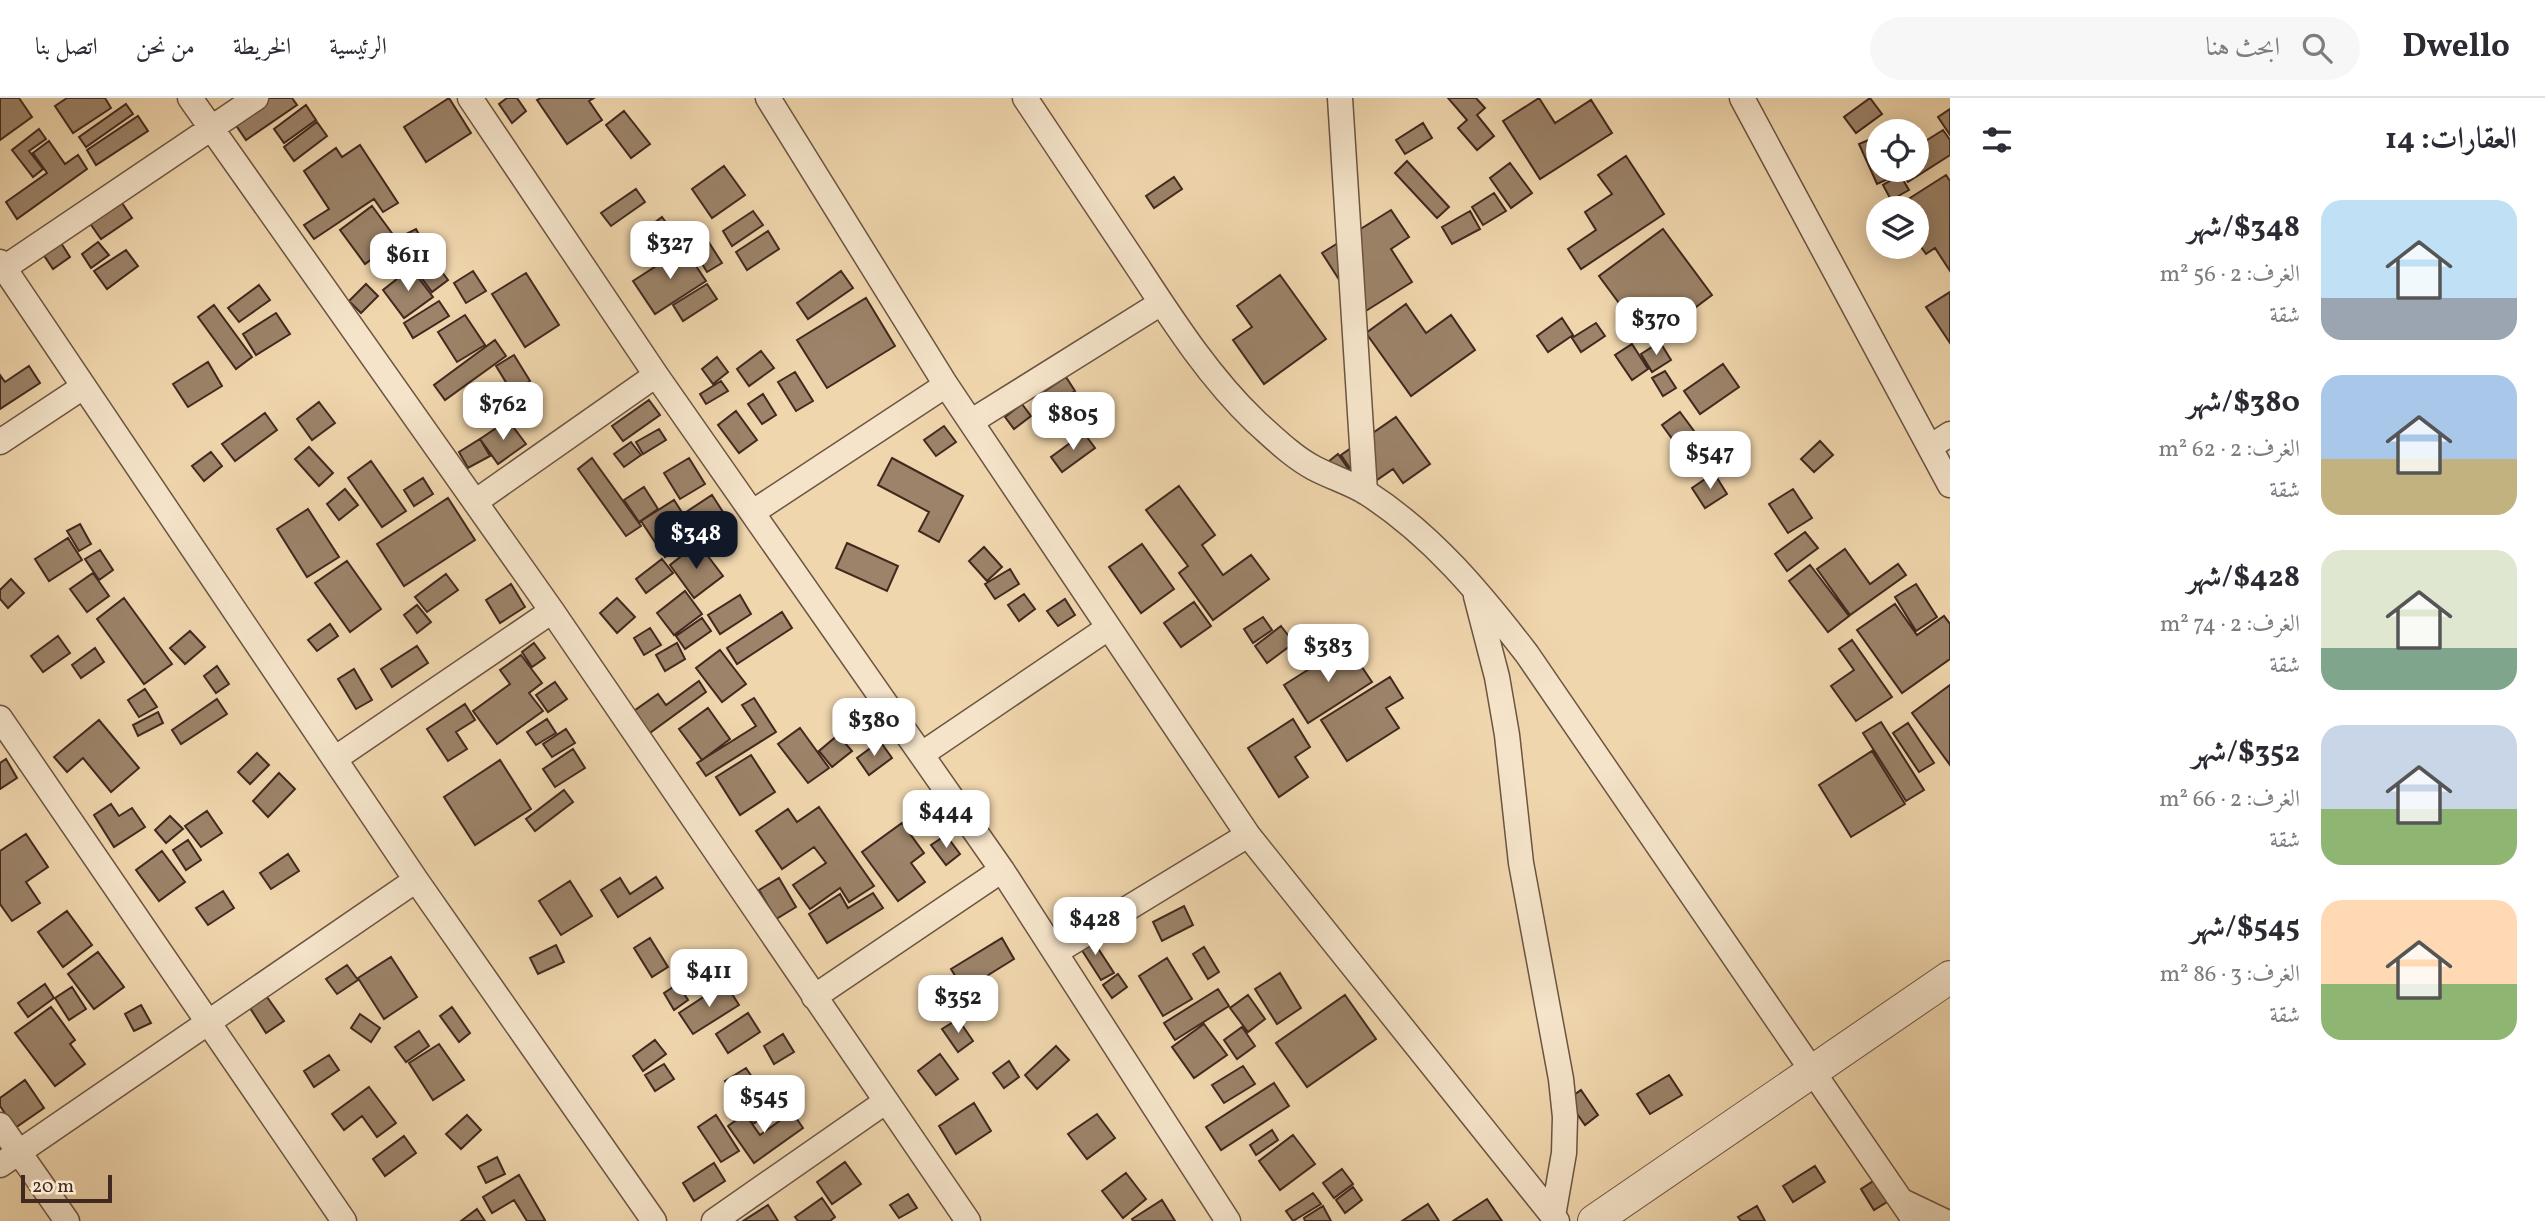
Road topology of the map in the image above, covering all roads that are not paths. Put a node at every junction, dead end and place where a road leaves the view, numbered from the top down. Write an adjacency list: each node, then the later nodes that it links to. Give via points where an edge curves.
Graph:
1 (190, 98): 8 (street)
2 (256, 98): 8 (street)
3 (470, 98): 11 (street)
4 (768, 98): 12 (street)
5 (1025, 98): 10 (street)
6 (1340, 98): 18 (street)
7 (1742, 98): 15 (street)
8 (211, 130): 9 (street); 19 (street)
9 (2, 265): 13 (street)
10 (1161, 303): 14 (street); 18 (street, via 1221,386 1264,429 1312,467)
11 (656, 375): 19 (street); 20 (street)
12 (946, 385): 14 (street); 20 (street)
13 (83, 387): 16 (street); 26 (street)
14 (972, 421): 23 (street)
15 (1940, 441): 17 (street)
16 (0, 442)
17 (1950, 485)
18 (1365, 492): 21 (street, via 1441,551)
19 (475, 502): 22 (street)
20 (753, 512): 25 (street)
21 (1474, 585): 34 (street, via 1527,654); 40 (street, via 1497,677 1521,863 1561,1079 1564,1153)
22 (552, 611): 26 (street); 32 (street)
23 (1108, 628): 25 (street); 27 (street)
24 (0, 718): 33 (street)
25 (922, 754): 28 (street)
26 (336, 758): 29 (street)
27 (1248, 835): 30 (street); 40 (street)
28 (1002, 870): 30 (street); 32 (street)
29 (416, 880): 33 (street); 43 (street)
30 (1056, 951): 46 (street)
31 (1950, 977): 34 (street)
32 (814, 997): 35 (street)
33 (210, 1022): 37 (street); 39 (street)
34 (1812, 1072): 38 (street); 41 (street)
35 (885, 1102): 44 (street); 45 (street)
36 (0, 1125): 37 (street)
37 (9, 1159): 42 (street)
38 (1909, 1211): 47 (street)
39 (334, 1217)
40 (1555, 1218)
41 (1600, 1219)
42 (67, 1221)
43 (654, 1221)
44 (714, 1221)
45 (968, 1221)
46 (1228, 1221)
47 (1944, 1221)

